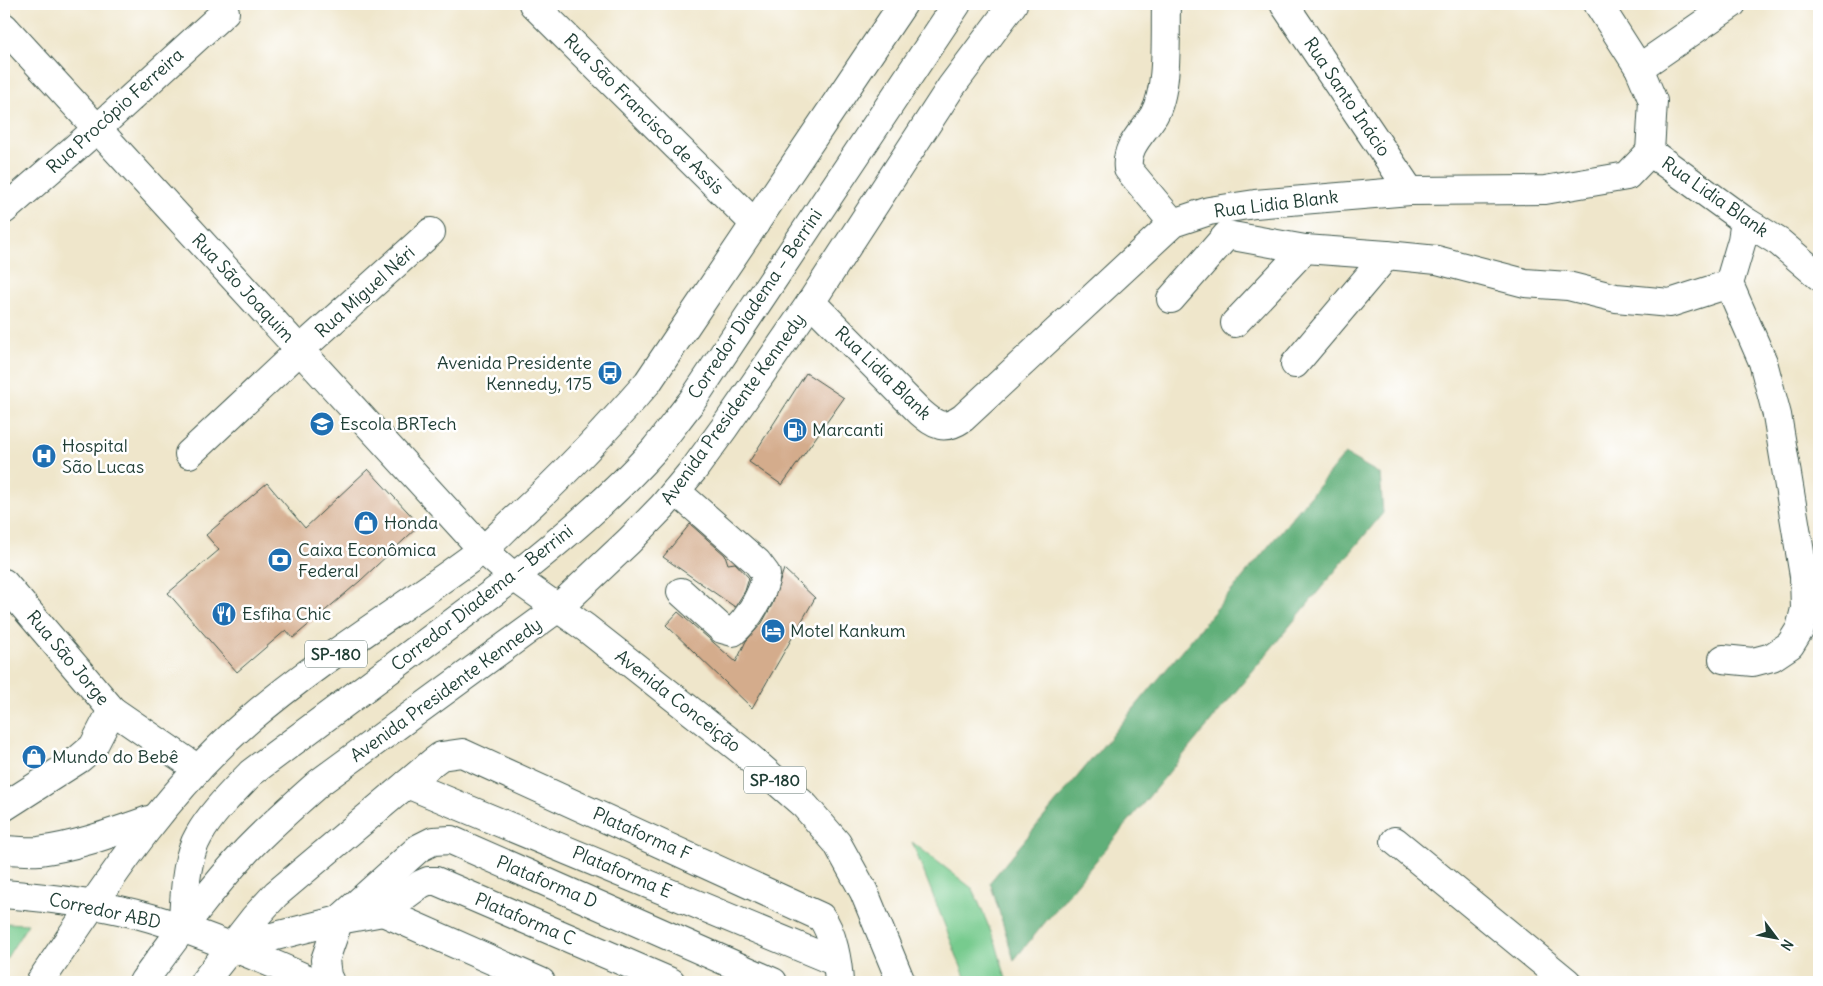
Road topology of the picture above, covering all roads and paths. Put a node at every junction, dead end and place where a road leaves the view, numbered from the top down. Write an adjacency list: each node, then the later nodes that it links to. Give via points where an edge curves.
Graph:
1 (533, 4): 18 (street, Rua São Francisco de Assis)
2 (903, 4): 18 (street)
3 (957, 4): 32 (street, Corredor Diadema – Berrini, via 692,401 654,449 611,493)
4 (1013, 4): 25 (street, Avenida Presidente Kennedy, via 951,87)
5 (1166, 4): 17 (street, via 1161,96 1154,114 1131,146 1127,160 1128,169)
6 (1284, 4): 14 (street, Rua Santo Inácio)
7 (1598, 4): 11 (street)
8 (1732, 4): 11 (street)
9 (225, 12): 12 (street, Rua Procópio Ferreira)
10 (4, 27): 12 (street, Rua São Joaquim)
11 (1639, 68): 13 (street, via 1653,100)
12 (97, 129): 15 (street, Rua Procópio Ferreira); 27 (street, Rua São Joaquim)
13 (1650, 152): 14 (street, Rua Lidia Blank, via 1627,176 1545,190); 16 (street, Rua Lidia Blank)
14 (1410, 191): 17 (street, Rua Lidia Blank, via 1255,204 1209,211)
15 (4, 210)
16 (1745, 221): 22 (street, Rua Lidia Blank, via 1779,242); 23 (street)
17 (1173, 223): 25 (street, Rua Lidia Blank, via 963,418 946,426 933,423 920,412)
18 (755, 224): 31 (street, via 648,382 560,478)
19 (431, 232): 27 (street, Rua Miguel Néri)
20 (1305, 249): 21 (street); 24 (street, via 1227,235); 26 (street)
21 (1387, 255): 23 (street, via 1437,260 1525,283 1568,286 1616,298 1670,303); 28 (street)
22 (1819, 276)
23 (1729, 284): 36 (street, via 1763,362 1777,416 1804,576 1805,609 1800,629 1790,645 1772,657 1753,662)
24 (1171, 299)
25 (811, 302): 30 (street, Avenida Presidente Kennedy, via 724,428)
26 (1235, 323)
27 (300, 350): 29 (street, Rua Miguel Néri); 31 (street, Rua São Joaquim)
28 (1295, 364)
29 (189, 454)
30 (676, 490): 34 (street, via 757,562 766,574 765,586 742,625 733,632 722,629); 35 (street, Avenida Presidente Kennedy, via 629,542)
31 (483, 550): 32 (street, Avenida Conceição / SP-180); 38 (street, SP-180, via 282,693)
32 (514, 577): 35 (street, Avenida Conceição / SP-180); 48 (street, Corredor Diadema – Berrini, via 251,773 224,801 198,835 188,865)
33 (4, 583): 37 (street, Rua São Jorge)
34 (681, 592)
35 (558, 608): 48 (street, Avenida Presidente Kennedy, via 320,782 248,850); 59 (street, Avenida Conceição / SP-180, via 734,745 805,806 837,843 864,892)
36 (1723, 660)
37 (112, 710): 38 (street, Rua São Jorge); 40 (street, Rua São Jorge, via 92,747 80,759)
38 (198, 769): 41 (street, SP-180)
39 (407, 784): 49 (street, via 276,894); 50 (street, Plataforma E); 50 (street, Plataforma F, via 441,756 462,753 822,917 828,925)
40 (4, 807)
41 (155, 818): 43 (street, via 70,846 37,851); 45 (street, SP-180)
42 (1395, 840): 60 (street)
43 (4, 850)
44 (4, 894): 45 (street, Corredor ABD)
45 (92, 905): 48 (street, Corredor ABD, via 133,913); 51 (street, SP-180)
46 (383, 912): 47 (street); 56 (street); 57 (street, Plataforma C, via 421,884 436,881)
47 (339, 920): 49 (street); 55 (street, via 325,960); 58 (street, Plataforma D, via 420,848 433,841 451,840)
48 (182, 929): 49 (street, Corredor ABD); 52 (street, Avenida Presidente Kennedy)
49 (232, 947): 53 (street); 54 (street, Corredor ABD)
50 (838, 972)
51 (40, 982)
52 (143, 982)
53 (204, 982)
54 (314, 982)
55 (330, 982)
56 (541, 982)
57 (671, 982)
58 (773, 982)
59 (901, 982)
60 (1567, 982)

